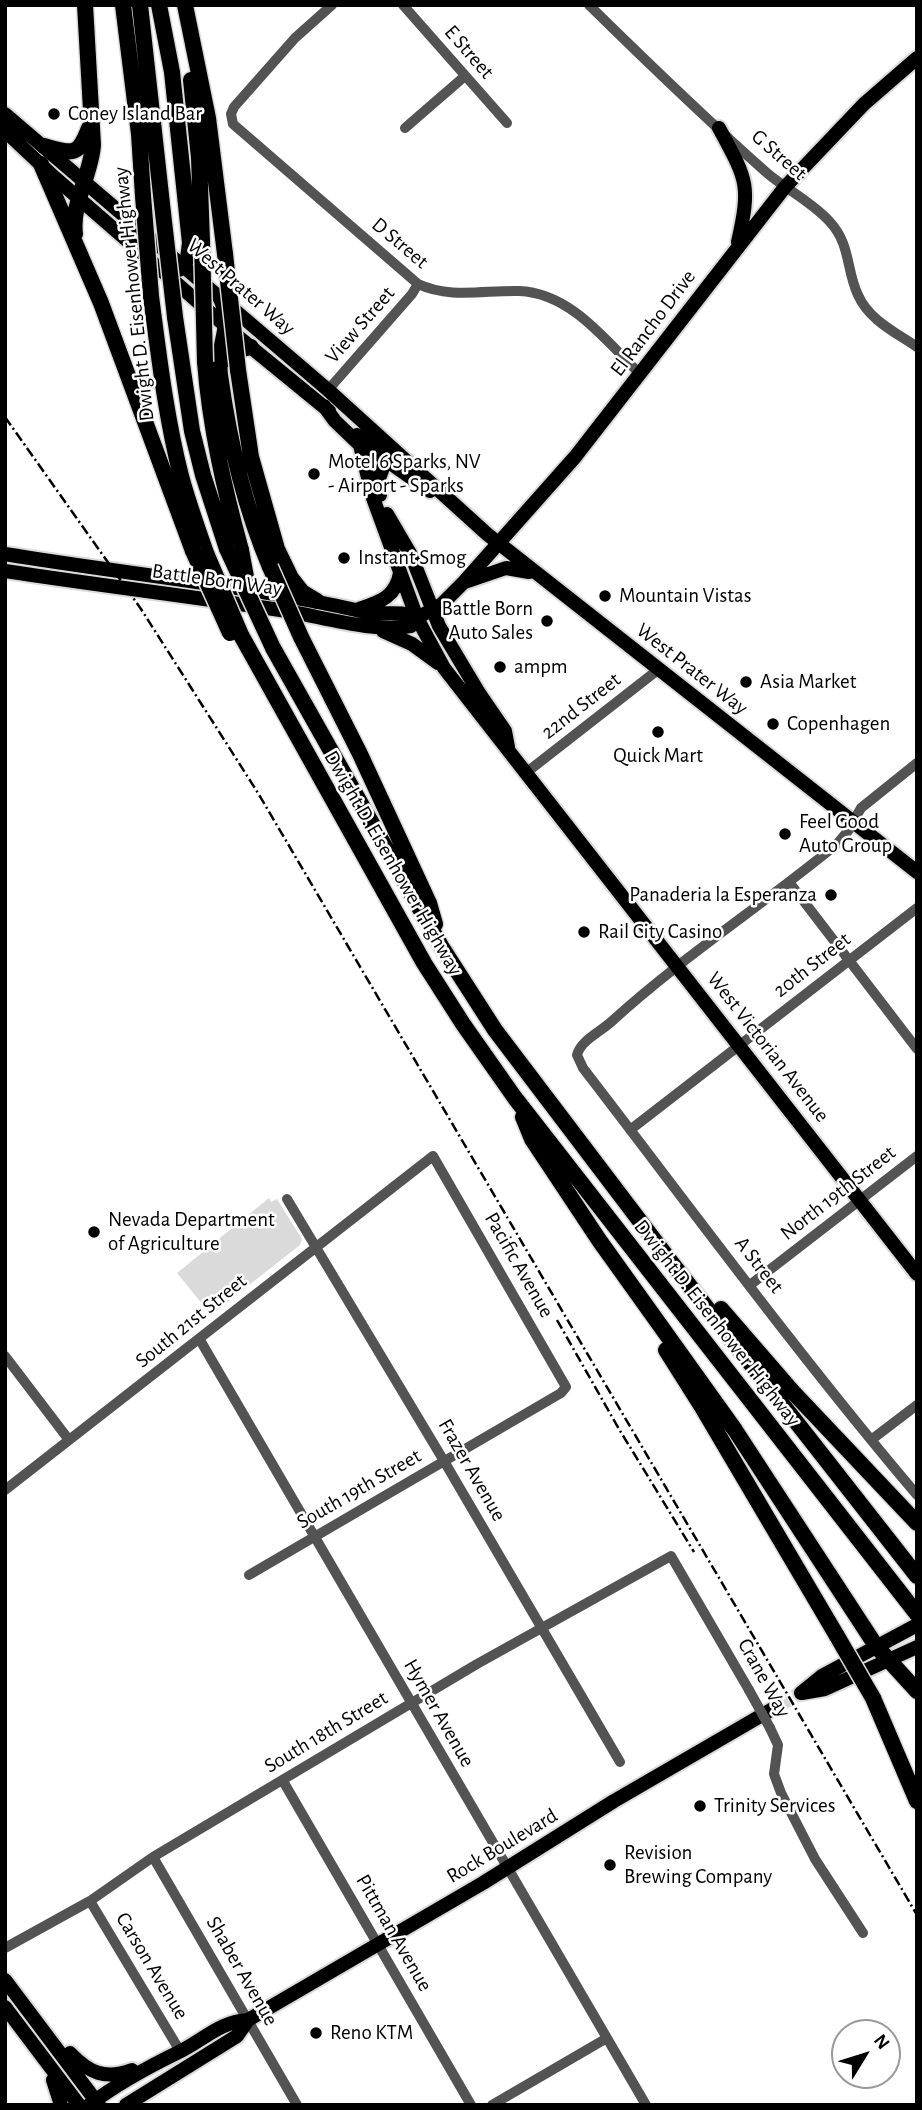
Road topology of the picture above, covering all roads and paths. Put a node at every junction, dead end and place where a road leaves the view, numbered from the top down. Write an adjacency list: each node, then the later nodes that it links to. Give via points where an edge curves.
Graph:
1 (85, 5): 14 (highway)
2 (123, 5): 41 (highway, Dwight D. Eisenhower Highway, bridge, via 162,383)
3 (140, 5): 40 (highway, Dwight D. Eisenhower Highway, bridge, via 192,431 202,475)
4 (159, 5): 25 (highway, via 172,72 185,190 189,251)
5 (177, 5): 40 (highway, bridge, via 193,91 199,158 205,362 212,433)
6 (186, 5): 47 (highway, bridge, via 208,118 251,457 270,528 291,578)
7 (332, 5): 27 (street, D Street, via 285,49 234,107 231,119 237,129)
8 (403, 5): 11 (street, E Street)
9 (589, 5): 16 (street, G Street)
10 (917, 58): 21 (main road, El Rancho Drive, via 864,104)
11 (465, 76): 13 (street, E Street); 15 (street)
12 (5, 114): 18 (main road, West Prater Way)
13 (507, 123)
14 (90, 125): 18 (highway, via 85,142 76,150); 20 (highway, via 92,157)
15 (405, 128)
16 (719, 128): 21 (street, G Street); 24 (main road, via 747,190)
17 (5, 131): 19 (main road, West Prater Way)
18 (44, 146): 20 (main road, West Prater Way)
19 (41, 164): 22 (main road, West Prater Way); 23 (highway)
20 (85, 180): 22 (highway); 25 (main road, West Prater Way)
21 (785, 187): 24 (main road, El Rancho Drive); 31 (street, G Street, via 836,229 848,254 856,293 869,312)
22 (80, 200): 23 (highway); 26 (main road, West Prater Way)
23 (75, 242): 41 (highway)
24 (737, 247): 32 (main road, El Rancho Drive)
25 (184, 265): 26 (highway, via 174,271); 28 (main road, West Prater Way)
26 (160, 269): 29 (main road, West Prater Way)
27 (418, 284): 32 (street, D Street, via 439,292 527,291 557,300); 33 (street, View Street)
28 (220, 296): 29 (highway); 33 (main road, West Prater Way)
29 (227, 327): 30 (main road, West Prater Way); 34 (highway, via 220,362)
30 (251, 347): 34 (highway, via 228,359); 35 (main road, West Prater Way)
31 (917, 347)
32 (640, 374): 39 (main road, El Rancho Drive)
33 (328, 390): 36 (main road, West Prater Way)
34 (224, 393): 60 (highway, bridge, via 252,522 429,903)
35 (324, 406): 37 (main road, West Prater Way); 44 (main road, West Victorian Avenue, via 360,444 373,498)
36 (371, 429): 37 (main road); 38 (main road, West Prater Way)
37 (386, 460): 38 (main road, West Prater Way, via 426,490); 49 (main road, West Victorian Avenue, via 378,490 411,555)
38 (444, 497): 39 (main road, West Prater Way)
39 (499, 544): 45 (main road, West Prater Way); 46 (main road, El Rancho Drive)
40 (234, 550): 60 (highway, Dwight D. Eisenhower Highway, bridge, via 273,648)
41 (199, 552): 65 (highway, Dwight D. Eisenhower Highway, bridge, via 236,634 425,963)
42 (5, 554): 47 (main road, Battle Born Way)
43 (5, 571): 50 (main road, Battle Born Way, via 282,610)
44 (401, 572): 48 (main road, via 399,584 388,597); 49 (main road, West Victorian Avenue)
45 (537, 575): 46 (main road, via 506,568); 52 (main road, West Prater Way)
46 (464, 582): 49 (main road, El Rancho Drive)
47 (317, 601): 48 (main road, Battle Born Way)
48 (356, 610): 49 (main road, Battle Born Way)
49 (424, 614): 50 (main road, Battle Born Way, via 411,626); 51 (main road, West Victorian Avenue); 53 (main road, West Victorian Avenue, via 505,731)
50 (376, 628): 51 (main road, via 412,644)
51 (444, 668): 53 (main road, West Victorian Avenue)
52 (659, 669): 55 (street, 22nd Street); 56 (main road, West Prater Way)
53 (508, 747): 55 (main road, West Victorian Avenue)
54 (917, 764): 56 (street, via 861,808)
55 (527, 772): 62 (main road, West Victorian Avenue)
56 (852, 821): 57 (main road, West Prater Way); 58 (street, via 837,844)
57 (917, 872)
58 (789, 882): 61 (street); 62 (street)
59 (917, 908): 61 (street, 20th Street)
60 (441, 946): 72 (highway, Dwight D. Eisenhower Highway, via 519,1063)
61 (849, 961): 63 (street, 20th Street); 64 (street)
62 (678, 965): 63 (main road, West Victorian Avenue); 66 (street, A Street, via 582,1045 577,1055)
63 (739, 1045): 66 (street, 20th Street); 70 (main road, West Victorian Avenue)
64 (917, 1049)
65 (515, 1098): 75 (highway, via 532,1139); 90 (highway, Dwight D. Eisenhower Highway)
66 (630, 1130): 74 (street, A Street)
67 (433, 1156): 71 (street, South 21st Street); 78 (street, Pacific Avenue, via 564,1379 566,1387)
68 (917, 1156): 70 (street, North 19th Street)
69 (288, 1199): 71 (street, Frazer Avenue)
70 (860, 1200): 73 (main road, West Victorian Avenue); 74 (street, North 19th Street)
71 (317, 1246): 76 (street, South 21st Street); 82 (street, Frazer Avenue)
72 (671, 1262): 85 (highway, via 715,1303); 89 (highway, Dwight D. Eisenhower Highway)
73 (917, 1274)
74 (750, 1285): 81 (street, A Street)
75 (643, 1301): 93 (highway, via 736,1430); 101 (highway, bridge, via 650,1325 873,1698)
76 (200, 1340): 80 (street, South 21st Street); 86 (street, Hymer Avenue)
77 (5, 1356): 80 (street)
78 (561, 1393): 82 (street, South 19th Street)
79 (917, 1405): 81 (street)
80 (69, 1440): 83 (street, South 21st Street)
81 (871, 1440): 84 (street, A Street)
82 (444, 1461): 86 (street, South 19th Street); 92 (street, Frazer Avenue)
83 (5, 1490)
84 (917, 1495)
85 (917, 1523)
86 (315, 1537): 88 (street, South 19th Street); 97 (street, Hymer Avenue)
87 (671, 1556): 92 (street, South 18th Street); 105 (street, Crane Way, bridge, via 778,1745 774,1774 780,1793 815,1859)
88 (249, 1575)
89 (917, 1576)
90 (913, 1608)
91 (917, 1625): 93 (main road)
92 (541, 1628): 97 (street, South 18th Street); 99 (street, Frazer Avenue)
93 (876, 1646): 95 (highway); 95 (main road, via 801,1693 825,1689)
94 (917, 1647): 95 (main road)
95 (888, 1661): 96 (highway)
96 (917, 1691)
97 (411, 1703): 100 (street, South 18th Street); 103 (street, Hymer Avenue)
98 (776, 1707): 103 (main road, Rock Boulevard)
99 (620, 1762)
100 (283, 1781): 102 (street, South 18th Street); 106 (street, Pittman Avenue)
101 (917, 1801)
102 (153, 1857): 104 (street, South 18th Street); 110 (street, Shaber Avenue)
103 (509, 1867): 106 (main road, Rock Boulevard); 112 (street, Hymer Avenue)
104 (90, 1901): 107 (street, South 18th Street); 114 (street, Carson Avenue)
105 (863, 1933)
106 (378, 1944): 110 (main road, Rock Boulevard); 122 (street, Pittman Avenue)
107 (5, 1948)
108 (5, 1980): 111 (main road)
109 (5, 2007): 113 (main road)
110 (248, 2020): 114 (main road, Rock Boulevard, via 231,2022); 116 (main road, Rock Boulevard, via 237,2036); 121 (street, Shaber Avenue)
111 (38, 2023): 115 (main road, via 83,2066 101,2075 115,2076); 117 (main road)
112 (607, 2038): 123 (street); 124 (street, Hymer Avenue)
113 (36, 2047): 118 (main road); 119 (main road)
114 (180, 2051): 115 (main road, Rock Boulevard)
115 (160, 2060): 117 (main road, Rock Boulevard)
116 (137, 2101): 120 (main road, Rock Boulevard)
117 (94, 2103)
118 (61, 2105)
119 (79, 2105)
120 (126, 2105)
121 (297, 2105)
122 (471, 2105)
123 (492, 2105)
124 (646, 2105)

